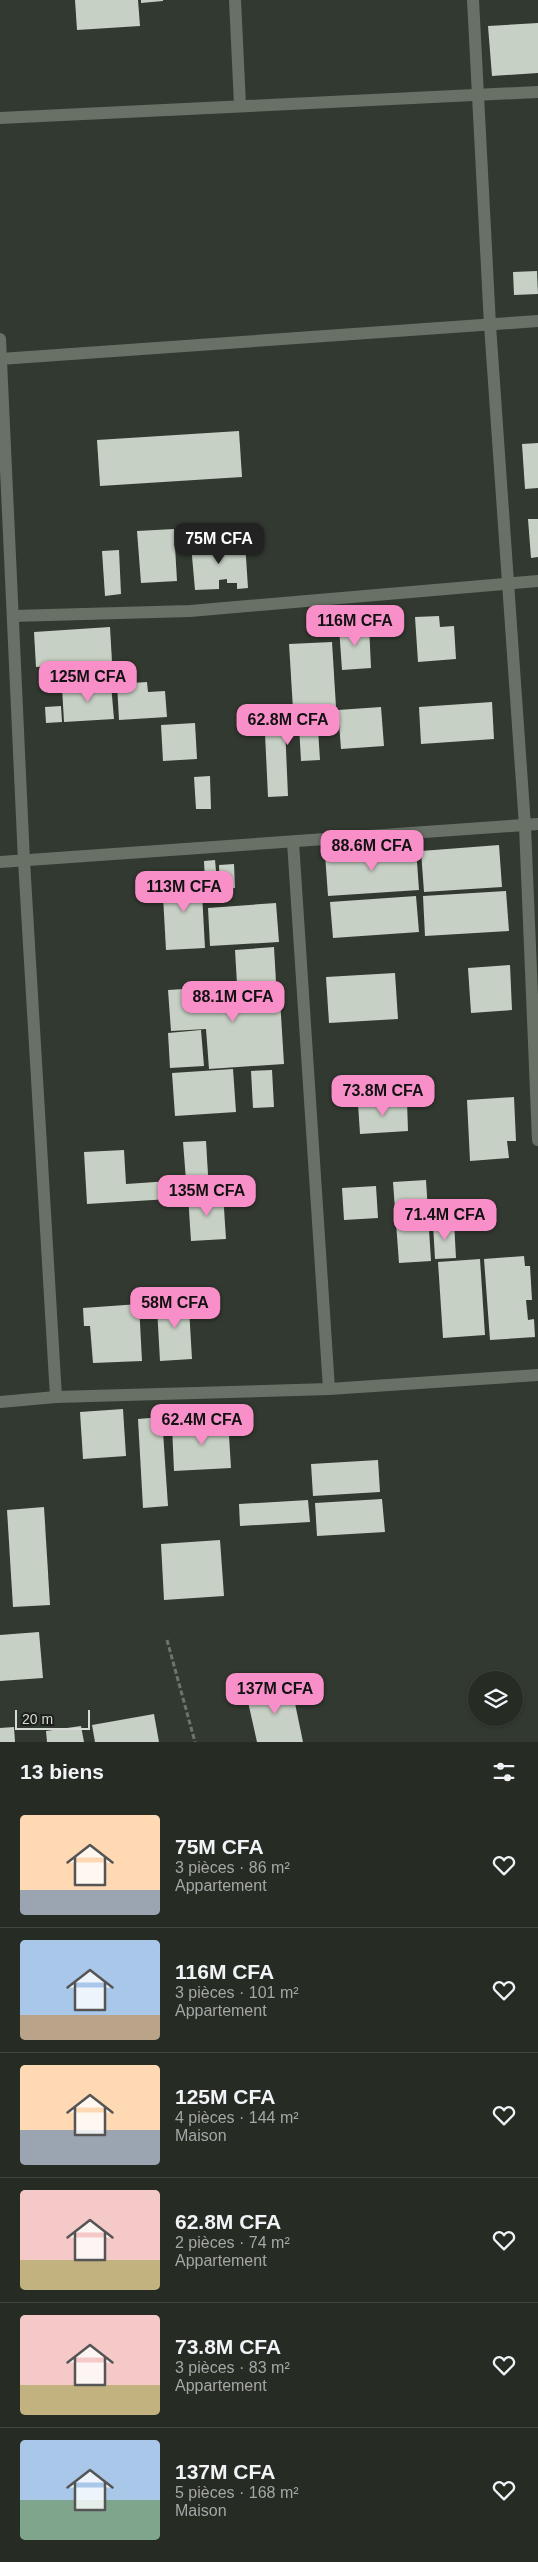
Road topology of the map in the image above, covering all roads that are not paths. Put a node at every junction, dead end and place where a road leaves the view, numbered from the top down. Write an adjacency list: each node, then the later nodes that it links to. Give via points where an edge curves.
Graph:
1 (234, 0): 5 (street)
2 (473, 0): 4 (street)
3 (538, 92): 4 (street)
4 (479, 95): 5 (street); 8 (street)
5 (240, 105): 6 (street)
6 (0, 118)
7 (538, 321): 8 (street)
8 (490, 325): 10 (street); 12 (street)
9 (0, 339): 10 (street)
10 (1, 359): 13 (street)
11 (538, 581): 12 (street)
12 (508, 583): 13 (street, via 190,611); 15 (street)
13 (13, 616): 17 (street)
14 (538, 824): 15 (street)
15 (525, 826): 16 (street); 19 (street)
16 (293, 842): 17 (street); 21 (street)
17 (24, 860): 18 (street); 22 (street)
18 (0, 862)
19 (538, 1140)
20 (538, 1375): 21 (street)
21 (328, 1388): 22 (street)
22 (56, 1397): 23 (street)
23 (0, 1402)

